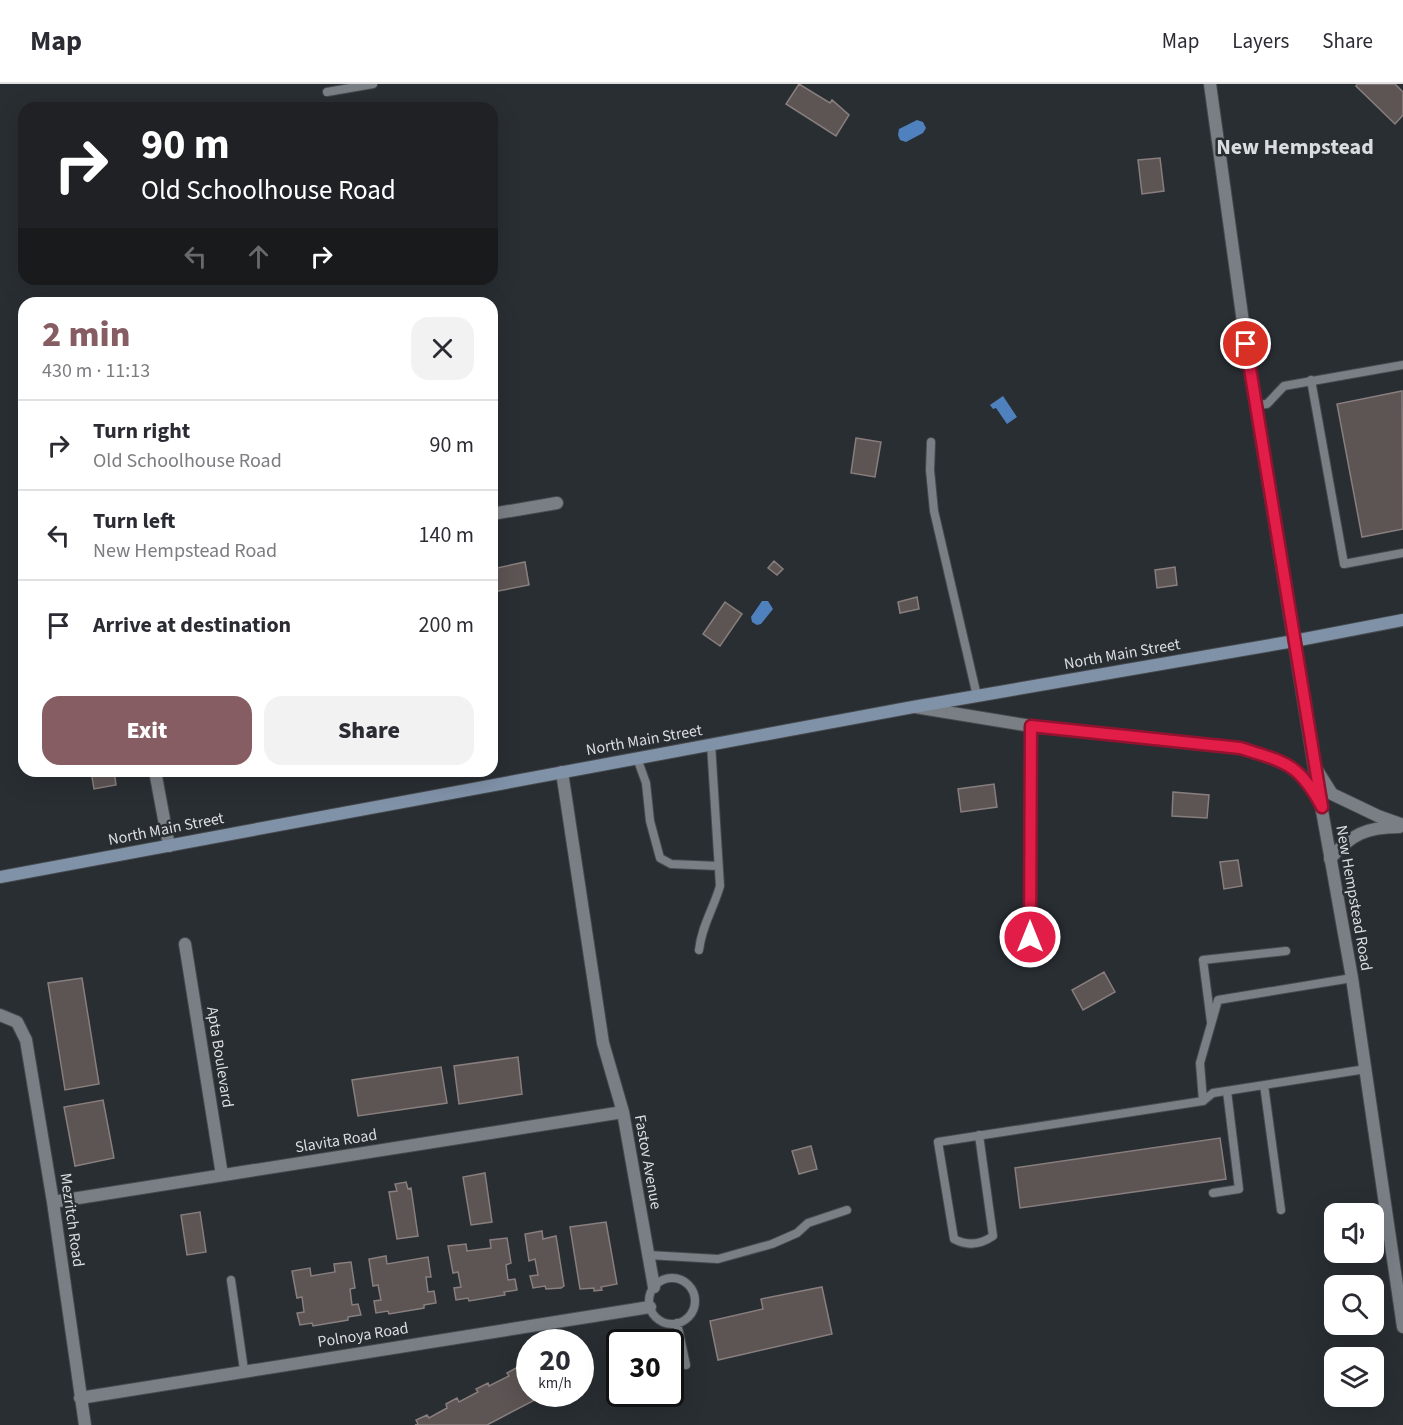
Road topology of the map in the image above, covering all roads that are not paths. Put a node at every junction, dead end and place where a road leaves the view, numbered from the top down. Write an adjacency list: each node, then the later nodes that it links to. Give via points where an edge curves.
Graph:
1 (373, 84): 3 (lane)
2 (1210, 84): 6 (street, New Hempstead Road)
3 (327, 92)
4 (1403, 365): 5 (lane)
5 (1311, 380): 6 (lane, via 1284,386 1267,404); 10 (lane, via 1344,564)
6 (1257, 405): 12 (street, New Hempstead Road)
7 (931, 442): 13 (lane, via 934,511)
8 (557, 503): 9 (street)
9 (498, 513)
10 (1403, 553)
11 (1403, 620): 12 (main road, North Main Street)
12 (1294, 641): 13 (main road, North Main Street); 18 (street, New Hempstead Road)
13 (977, 696): 14 (main road, North Main Street)
14 (913, 707): 15 (street); 16 (main road, North Main Street)
15 (1031, 726): 21 (street, via 1240,748 1298,770); 27 (street)
16 (711, 744): 17 (main road, North Main Street); 25 (lane)
17 (638, 758): 19 (main road, North Main Street); 25 (lane, via 660,858 671,864)
18 (1314, 766): 21 (street, New Hempstead Road); 22 (street, via 1332,794)
19 (562, 772): 23 (main road, North Main Street); 38 (street, Fastov Avenue, via 603,1043)
20 (156, 777): 23 (street)
21 (1322, 807): 24 (street, New Hempstead Road)
22 (1403, 826): 24 (street, via 1364,831 1343,843)
23 (169, 846): 26 (main road, North Main Street)
24 (1330, 859): 31 (street, New Hempstead Road)
25 (718, 866): 29 (lane, via 720,886 702,928)
26 (0, 877)
27 (1030, 937)
28 (185, 944): 40 (street, Apta Boulevard)
29 (699, 950)
30 (1286, 951): 33 (lane, via 1203,960)
31 (1352, 978): 33 (lane, via 1218,1000); 34 (street, New Hempstead Road)
32 (0, 1015): 42 (street, Mezritch Road, via 17,1022 26,1040)
33 (1212, 1028): 37 (lane, via 1200,1063)
34 (1366, 1069): 35 (lane); 50 (street, New Hempstead Road)
35 (1264, 1085): 36 (lane); 44 (lane)
36 (1227, 1091): 37 (lane, via 1213,1093); 41 (lane, via 1239,1189)
37 (1203, 1101): 39 (lane)
38 (623, 1112): 40 (street, Slavita Road); 45 (street, Fastov Avenue)
39 (980, 1135): 39 (lane, via 993,1236 966,1245 954,1239 938,1142)
40 (222, 1175): 42 (street, Slavita Road)
41 (1213, 1193)
42 (53, 1202): 53 (street, Mezritch Road)
43 (847, 1210): 45 (lane, via 808,1223 797,1233 772,1244 718,1259)
44 (1281, 1210)
45 (648, 1255): 47 (street, Fastov Avenue)
46 (231, 1280): 52 (lane)
47 (654, 1287): 48 (lane); 49 (lane, via 668,1278 689,1286 694,1308)
48 (650, 1307): 49 (lane, via 663,1322); 52 (street, Polnoya Road)
49 (677, 1323): 51 (lane)
50 (1403, 1327)
51 (686, 1365)
52 (244, 1370): 53 (street, Polnoya Road)
53 (81, 1398): 54 (street, Mezritch Road)
54 (85, 1425)

